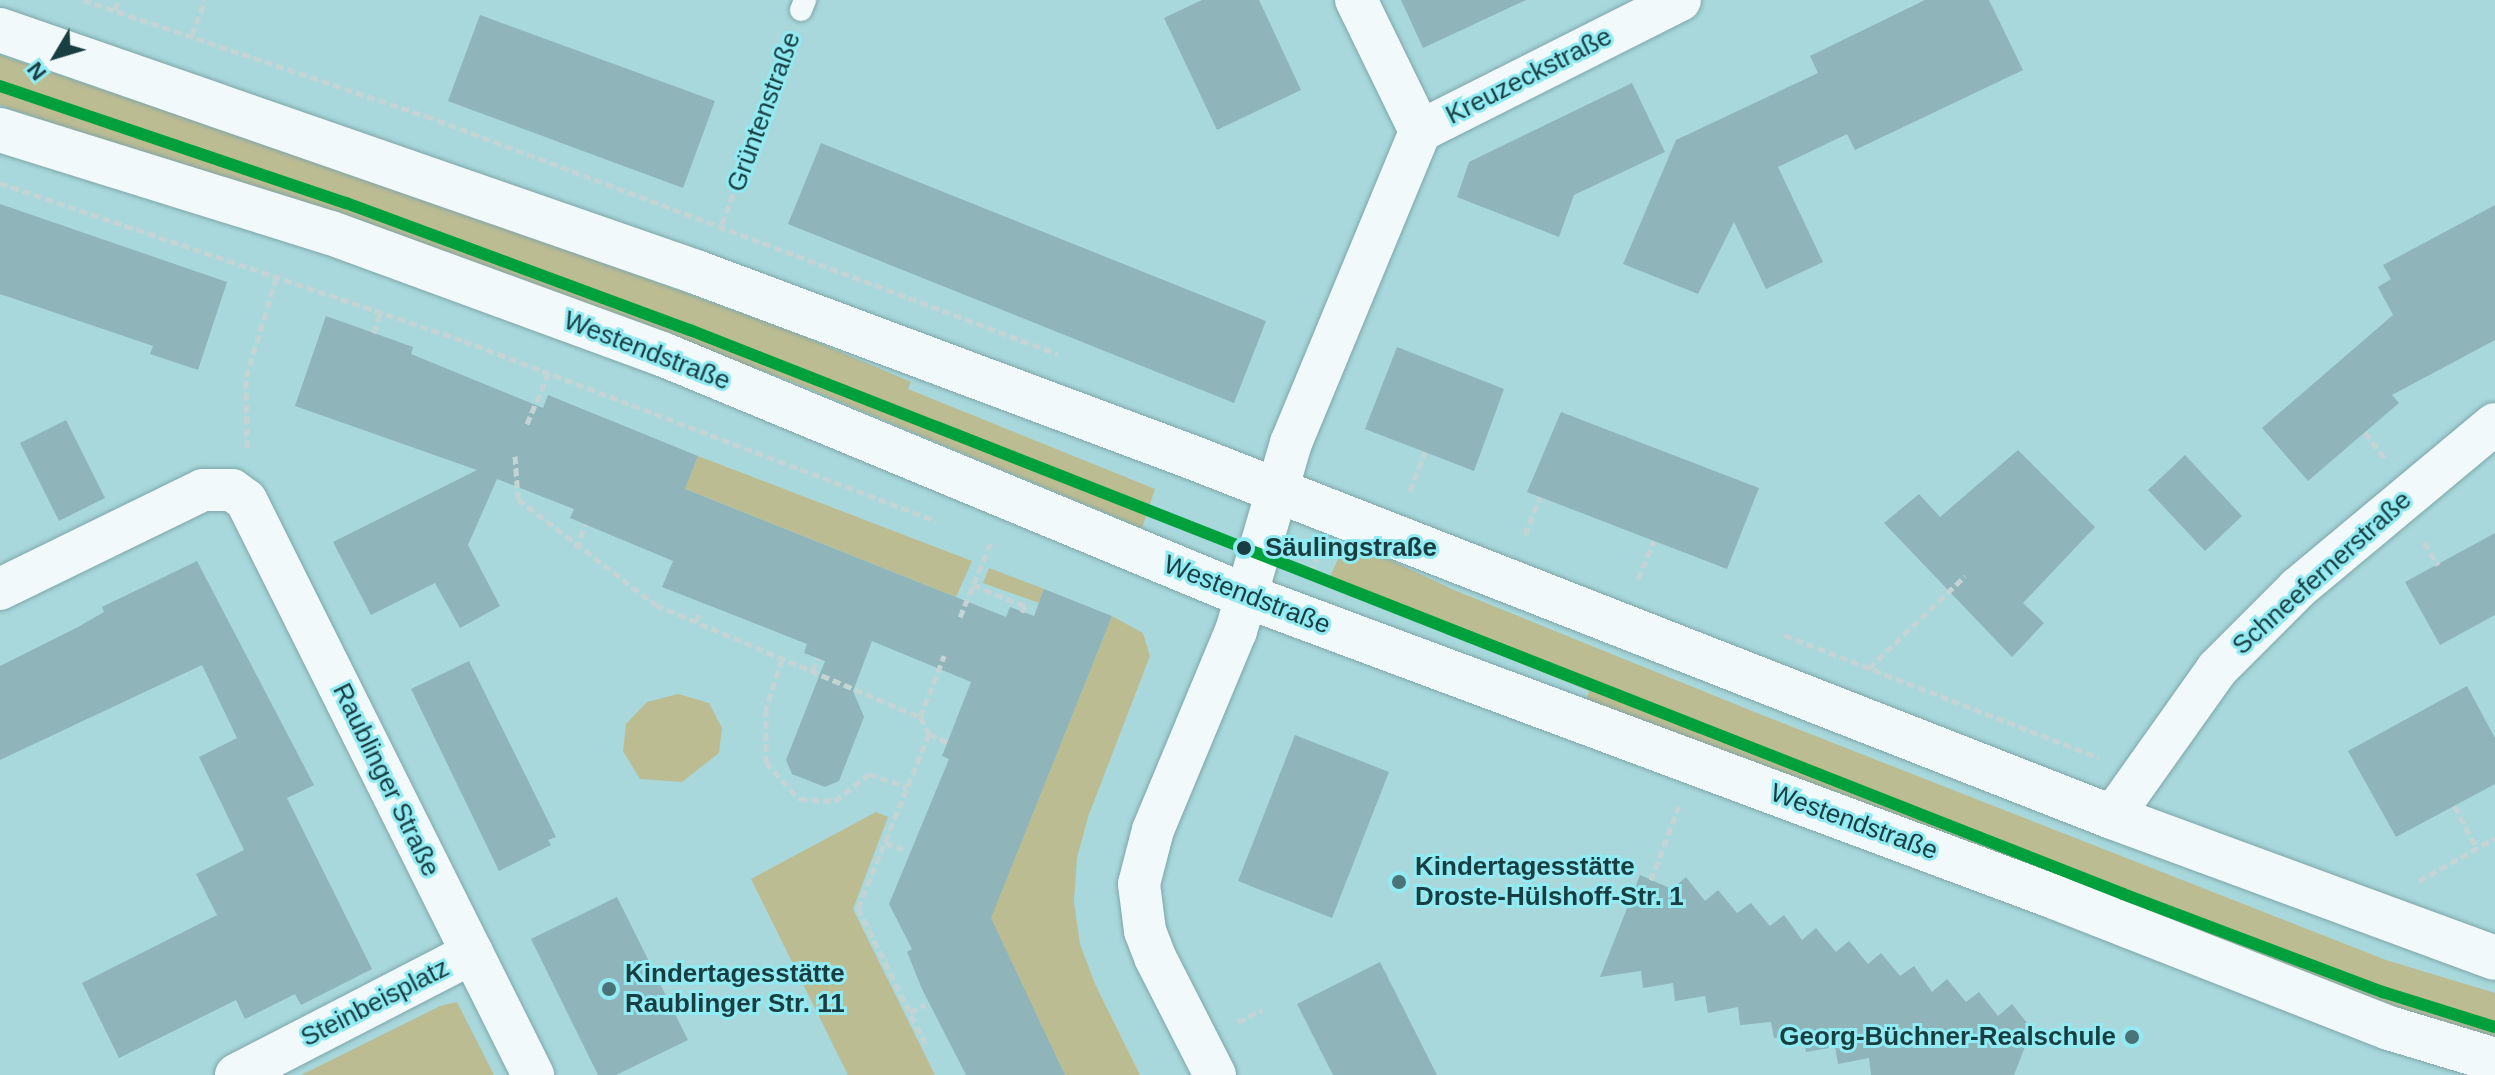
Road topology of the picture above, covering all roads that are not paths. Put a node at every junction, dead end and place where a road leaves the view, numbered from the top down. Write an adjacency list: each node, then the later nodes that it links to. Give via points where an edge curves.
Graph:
1 (1356, 0): 5 (street)
2 (1680, 0): 5 (street, Kreuzeckstraße)
3 (0, 30): 7 (main road, via 696,272)
4 (0, 130): 9 (main road, Westendstraße, via 331,233 662,354)
5 (1420, 131): 7 (street, via 1291,443)
6 (2495, 424): 10 (street, Schneefernerstraße, via 2298,588 2217,669)
7 (1276, 493): 9 (street); 10 (main road)
8 (0, 589): 11 (street, Raublinger Straße, via 181,498 203,490 232,490 258,521)
9 (1246, 596): 13 (main road, Westendstraße, via 2057,898 2389,1028); 16 (street, via 1153,830 1139,884 1145,931 1155,957)
10 (2112, 817): 12 (main road)
11 (472, 953): 14 (street, Steinbeisplatz); 15 (street, Raublinger Straße)
12 (2495, 958)
13 (2495, 1060)
14 (236, 1075)
15 (533, 1075)
16 (1215, 1075)

